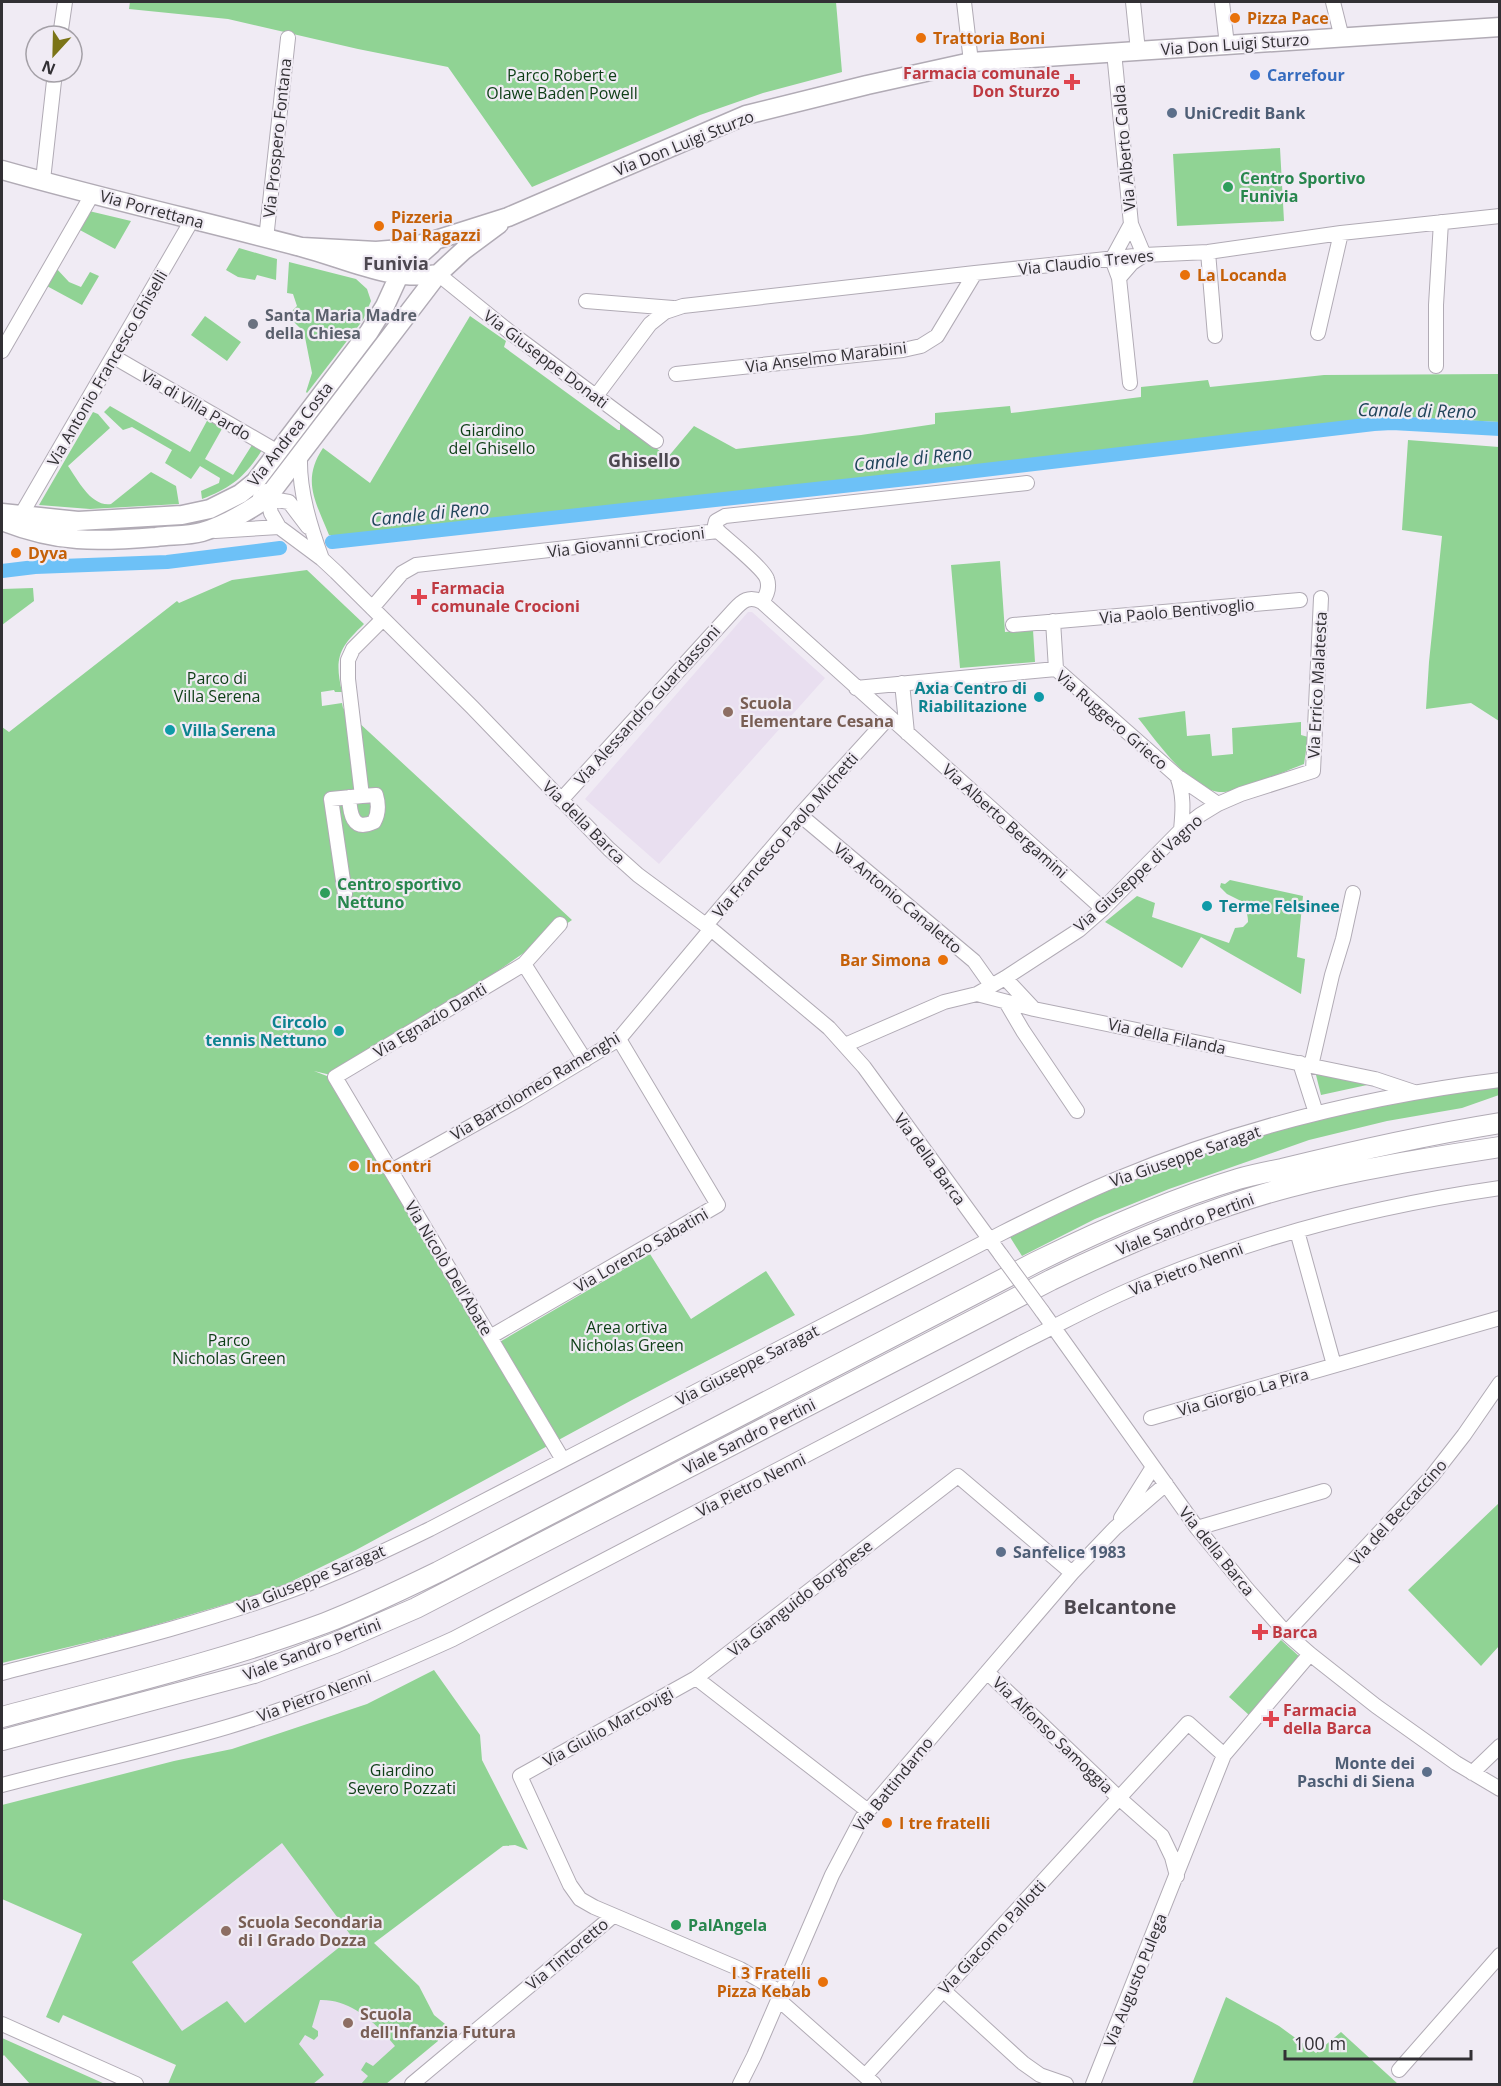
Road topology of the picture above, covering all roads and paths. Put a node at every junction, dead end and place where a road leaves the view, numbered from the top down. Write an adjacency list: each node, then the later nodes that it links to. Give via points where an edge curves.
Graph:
1 (65, 2): 6 (street)
2 (964, 2): 14 (street)
3 (1133, 2): 12 (street)
4 (1221, 2): 11 (street)
5 (1334, 2): 10 (street)
6 (62, 24)
7 (1499, 27): 8 (street); 10 (main road, Via Don Luigi Sturzo)
8 (1500, 35)
9 (288, 38): 25 (street, Via Prospero Fontana)
10 (1342, 38): 11 (main road, Via Don Luigi Sturzo)
11 (1227, 45): 12 (main road, Via Don Luigi Sturzo)
12 (1138, 51): 13 (main road, Via Don Luigi Sturzo)
13 (1114, 52): 14 (main road, Via Don Luigi Sturzo); 23 (street, Via Alberto Calda)
14 (970, 62): 20 (main road, Via Don Luigi Sturzo, via 746,115)
15 (54, 84): 17 (street)
16 (2, 170): 17 (main road, Via Porrettana)
17 (43, 180): 18 (main road, Via Porrettana)
18 (93, 193): 21 (main road, Via Porrettana); 39 (street)
19 (1500, 216): 22 (street, Via Claudio Treves)
20 (508, 217): 26 (main road, Via Don Luigi Sturzo); 32 (main road, Via Don Luigi Sturzo)
21 (192, 220): 25 (main road, Via Porrettana); 40 (street, Via Antonio Francesco Ghiselli)
22 (1441, 222): 24 (street, Via Claudio Treves); 41 (street)
23 (1131, 224): 29 (street); 30 (street, Via Alberto Calda)
24 (1341, 233): 28 (street, Via Claudio Treves); 37 (street)
25 (266, 239): 27 (main road, Via Porrettana)
26 (441, 239): 27 (main road, Via Porrettana, via 376,251); 33 (main road, Via Andrea Costa)
27 (302, 247): 33 (main road, Via Porrettana)
28 (1208, 252): 29 (street, Via Claudio Treves); 38 (street)
29 (1144, 255): 30 (street, Via Claudio Treves); 34 (street)
30 (1112, 259): 31 (street, Via Claudio Treves); 34 (street)
31 (975, 273): 36 (street, Via Claudio Treves); 42 (street, Via Anselmo Marabini, via 937,336 921,346)
32 (438, 274): 33 (main road, Via Porrettana); 44 (street, Via Giuseppe Donati); 47 (main road, Via Andrea Costa)
33 (399, 275): 46 (main road, Via Andrea Costa, via 369,332)
34 (1119, 278): 43 (street)
35 (586, 302): 36 (street, Via Claudio Treves)
36 (673, 308): 44 (street, Via Claudio Treves, via 650,324)
37 (1318, 333)
38 (1215, 336)
39 (2, 351)
40 (114, 357): 46 (street, Via di Villa Pardo); 53 (street, Via Antonio Francesco Ghiselli)
41 (1436, 366)
42 (676, 374)
43 (1130, 382)
44 (596, 396): 45 (street, Via Giuseppe Donati)
45 (656, 441)
46 (278, 452): 48 (main road, Via Andrea Costa)
47 (300, 457): 51 (main road, Via Andrea Costa); 58 (street, Via della Barca, via 300,478)
48 (266, 468): 50 (main road, Via Andrea Costa); 51 (street)
49 (1027, 483): 56 (street, Via Giovanni Crocioni, via 725,516 716,521)
50 (240, 494): 51 (street, Via della Barca); 53 (main road, Via Andrea Costa, via 210,509 182,515 78,521)
51 (267, 498): 55 (street); 57 (main road, Via Andrea Costa, via 230,521); 58 (street, Via della Barca, via 289,502)
52 (2, 513): 53 (main road, Via Andrea Costa)
53 (21, 515)
54 (2, 521): 57 (main road, Via Andrea Costa, via 34,532 81,540)
55 (279, 527): 57 (street); 59 (street, Via della Barca)
56 (718, 531): 62 (street, via 764,574 768,589); 63 (street, Via Giovanni Crocioni, via 416,565 402,573)
57 (201, 532)
58 (313, 534): 59 (street, Via della Barca)
59 (322, 559): 63 (street, Via della Barca)
60 (1321, 598): 72 (street, Via Errico Malatesta)
61 (1300, 600): 65 (street, Via Paolo Bentivoglio)
62 (762, 602): 69 (street, Via Alberto Bergamini); 74 (street, Via Alessandro Guardassoni, via 747,599 734,610)
63 (372, 608): 64 (street, Via della Barca)
64 (383, 619): 74 (street, Via della Barca); 79 (street, via 348,660 355,796 331,799)
65 (1053, 621): 66 (street, Via Paolo Bentivoglio); 67 (street)
66 (1013, 625)
67 (1056, 669): 68 (street, Via Ruggero Grieco); 73 (street, Via Ruggero Grieco)
68 (902, 683): 69 (street, Via Ruggero Grieco); 71 (street)
69 (856, 688): 70 (street, Via Alberto Bergamini)
70 (889, 717): 71 (street, Via Alberto Bergamini); 76 (street, Via Francesco Paolo Michetti)
71 (907, 733): 80 (street, Via Alberto Bergamini)
72 (1313, 771): 75 (street, Via Giuseppe di Vagno)
73 (1177, 776): 75 (street, Via Ruggero Grieco); 77 (street, Via Ruggero Grieco, via 1184,806)
74 (561, 800): 82 (street, Via della Barca, via 638,874)
75 (1218, 804): 77 (street, Via Giuseppe di Vagno)
76 (800, 815): 82 (street, Via Francesco Paolo Michetti); 85 (street, Via Antonio Canaletto, via 974,961)
77 (1181, 830): 80 (street, Via Giuseppe di Vagno)
78 (1353, 893): 93 (street)
79 (345, 894)
80 (1102, 909): 84 (street, Via Giuseppe di Vagno, via 1078,930)
81 (560, 924): 83 (street, Via Egnazio Danti)
82 (709, 927): 90 (street, Via Bartolomeo Ramenghi); 91 (street, Via della Barca, via 809,1009)
83 (524, 964): 92 (street); 94 (street, Via Egnazio Danti)
84 (1005, 978): 85 (street, Via della Filanda); 88 (street)
85 (992, 985): 86 (street, Via della Filanda)
86 (977, 994): 87 (street, Via della Filanda); 91 (street, Via della Filanda, via 944,1002)
87 (1006, 1002): 88 (street, Via della Filanda); 89 (street)
88 (1034, 1009): 89 (street, via 1026,1017); 93 (street, Via della Filanda)
89 (1023, 1030): 97 (street)
90 (619, 1039): 92 (street, Via Bartolomeo Ramenghi); 107 (street, Via Lorenzo Sabatini, via 718,1205)
91 (845, 1045): 104 (street, Via della Barca)
92 (585, 1060): 101 (street, Via Bartolomeo Ramenghi)
93 (1306, 1065): 96 (street, Via della Filanda, via 1375,1079); 98 (street)
94 (335, 1077): 101 (street, Via Nicolò Dell'Abate)
95 (1500, 1080): 96 (street, Via Giuseppe Saragat)
96 (1413, 1092): 98 (street, Via Giuseppe Saragat)
97 (1077, 1111)
98 (1316, 1113): 104 (street, Via Giuseppe Saragat, via 1119,1178)
99 (1500, 1123): 123 (highway, Viale Sandro Pertini, via 1356,1150 1240,1178 1141,1214 1036,1262 364,1607 206,1663)
100 (1500, 1147): 124 (highway, Viale Sandro Pertini, via 1288,1187 1154,1233 1040,1286 416,1608 254,1673)
101 (391, 1171): 107 (street, Via Nicolò Dell'Abate)
102 (1500, 1188): 103 (street, Via Pietro Nenni, via 1366,1212)
103 (1298, 1230): 106 (street, Via Pietro Nenni, via 1125,1292); 108 (street)
104 (989, 1240): 106 (street, Via della Barca, bridge); 111 (street, Via Giuseppe Saragat)
105 (1500, 1318): 108 (street, Via Giorgio La Pira)
106 (1054, 1327): 112 (street, Via della Barca); 128 (street, Via Pietro Nenni, via 453,1639 378,1672 228,1727)
107 (490, 1337): 111 (street, Via Nicolò Dell'Abate)
108 (1334, 1365): 110 (street, Via Giorgio La Pira)
109 (1500, 1383): 118 (street, Via del Beccaccino, via 1437,1469)
110 (1151, 1418)
111 (562, 1460): 121 (street, Via Giuseppe Saragat, via 363,1561 293,1590 206,1619)
112 (1153, 1467): 113 (street, Via della Barca); 115 (street, Via Battindarno)
113 (1166, 1484): 115 (street, Via Battindarno); 116 (street, Via della Barca)
114 (1324, 1491): 116 (street)
115 (1115, 1528): 117 (street, Via Battindarno)
116 (1197, 1528): 118 (street, Via della Barca)
117 (1072, 1574): 120 (street, Via Battindarno); 122 (street, Via Gianguido Borghese, via 958,1476)
118 (1286, 1632): 119 (street, Via della Barca)
119 (1310, 1654): 126 (street, Via Augusto Pulega); 127 (street, Via della Barca)
120 (987, 1672): 130 (street, Via Alfonso Samoggia); 131 (street, Via Battindarno)
121 (2, 1673)
122 (696, 1678): 131 (street); 135 (street, Via Giulio Marcovigi, via 520,1776 575,1893)
123 (2, 1716)
124 (2, 1740)
125 (1500, 1746): 127 (street)
126 (1224, 1755): 130 (street, Via Giacomo Pallotti, via 1188,1723); 133 (street, Via Augusto Pulega)
127 (1472, 1773): 129 (street, Via della Barca)
128 (2, 1785)
129 (1500, 1790)
130 (1119, 1798): 132 (street, Via Alfonso Samoggia); 137 (street, Via Giacomo Pallotti)
131 (868, 1811): 138 (street, Via Battindarno, via 832,1875)
132 (1162, 1836): 133 (street); 134 (street)
133 (1189, 1846): 134 (street, Via Augusto Pulega)
134 (1177, 1876): 146 (street, Via Augusto Pulega)
135 (613, 1916): 138 (street, via 740,1969); 143 (street, Via Tintoretto)
136 (1500, 1955): 140 (street)
137 (943, 1990): 141 (street, Via Giacomo Pallotti); 145 (street, via 1023,2063)
138 (780, 1996): 141 (street); 144 (street, Via Battindarno)
139 (2, 2024): 142 (street)
140 (1399, 2070)
141 (869, 2080)
142 (135, 2085)
143 (412, 2085)
144 (740, 2085)
145 (1066, 2085)
146 (1093, 2085)

